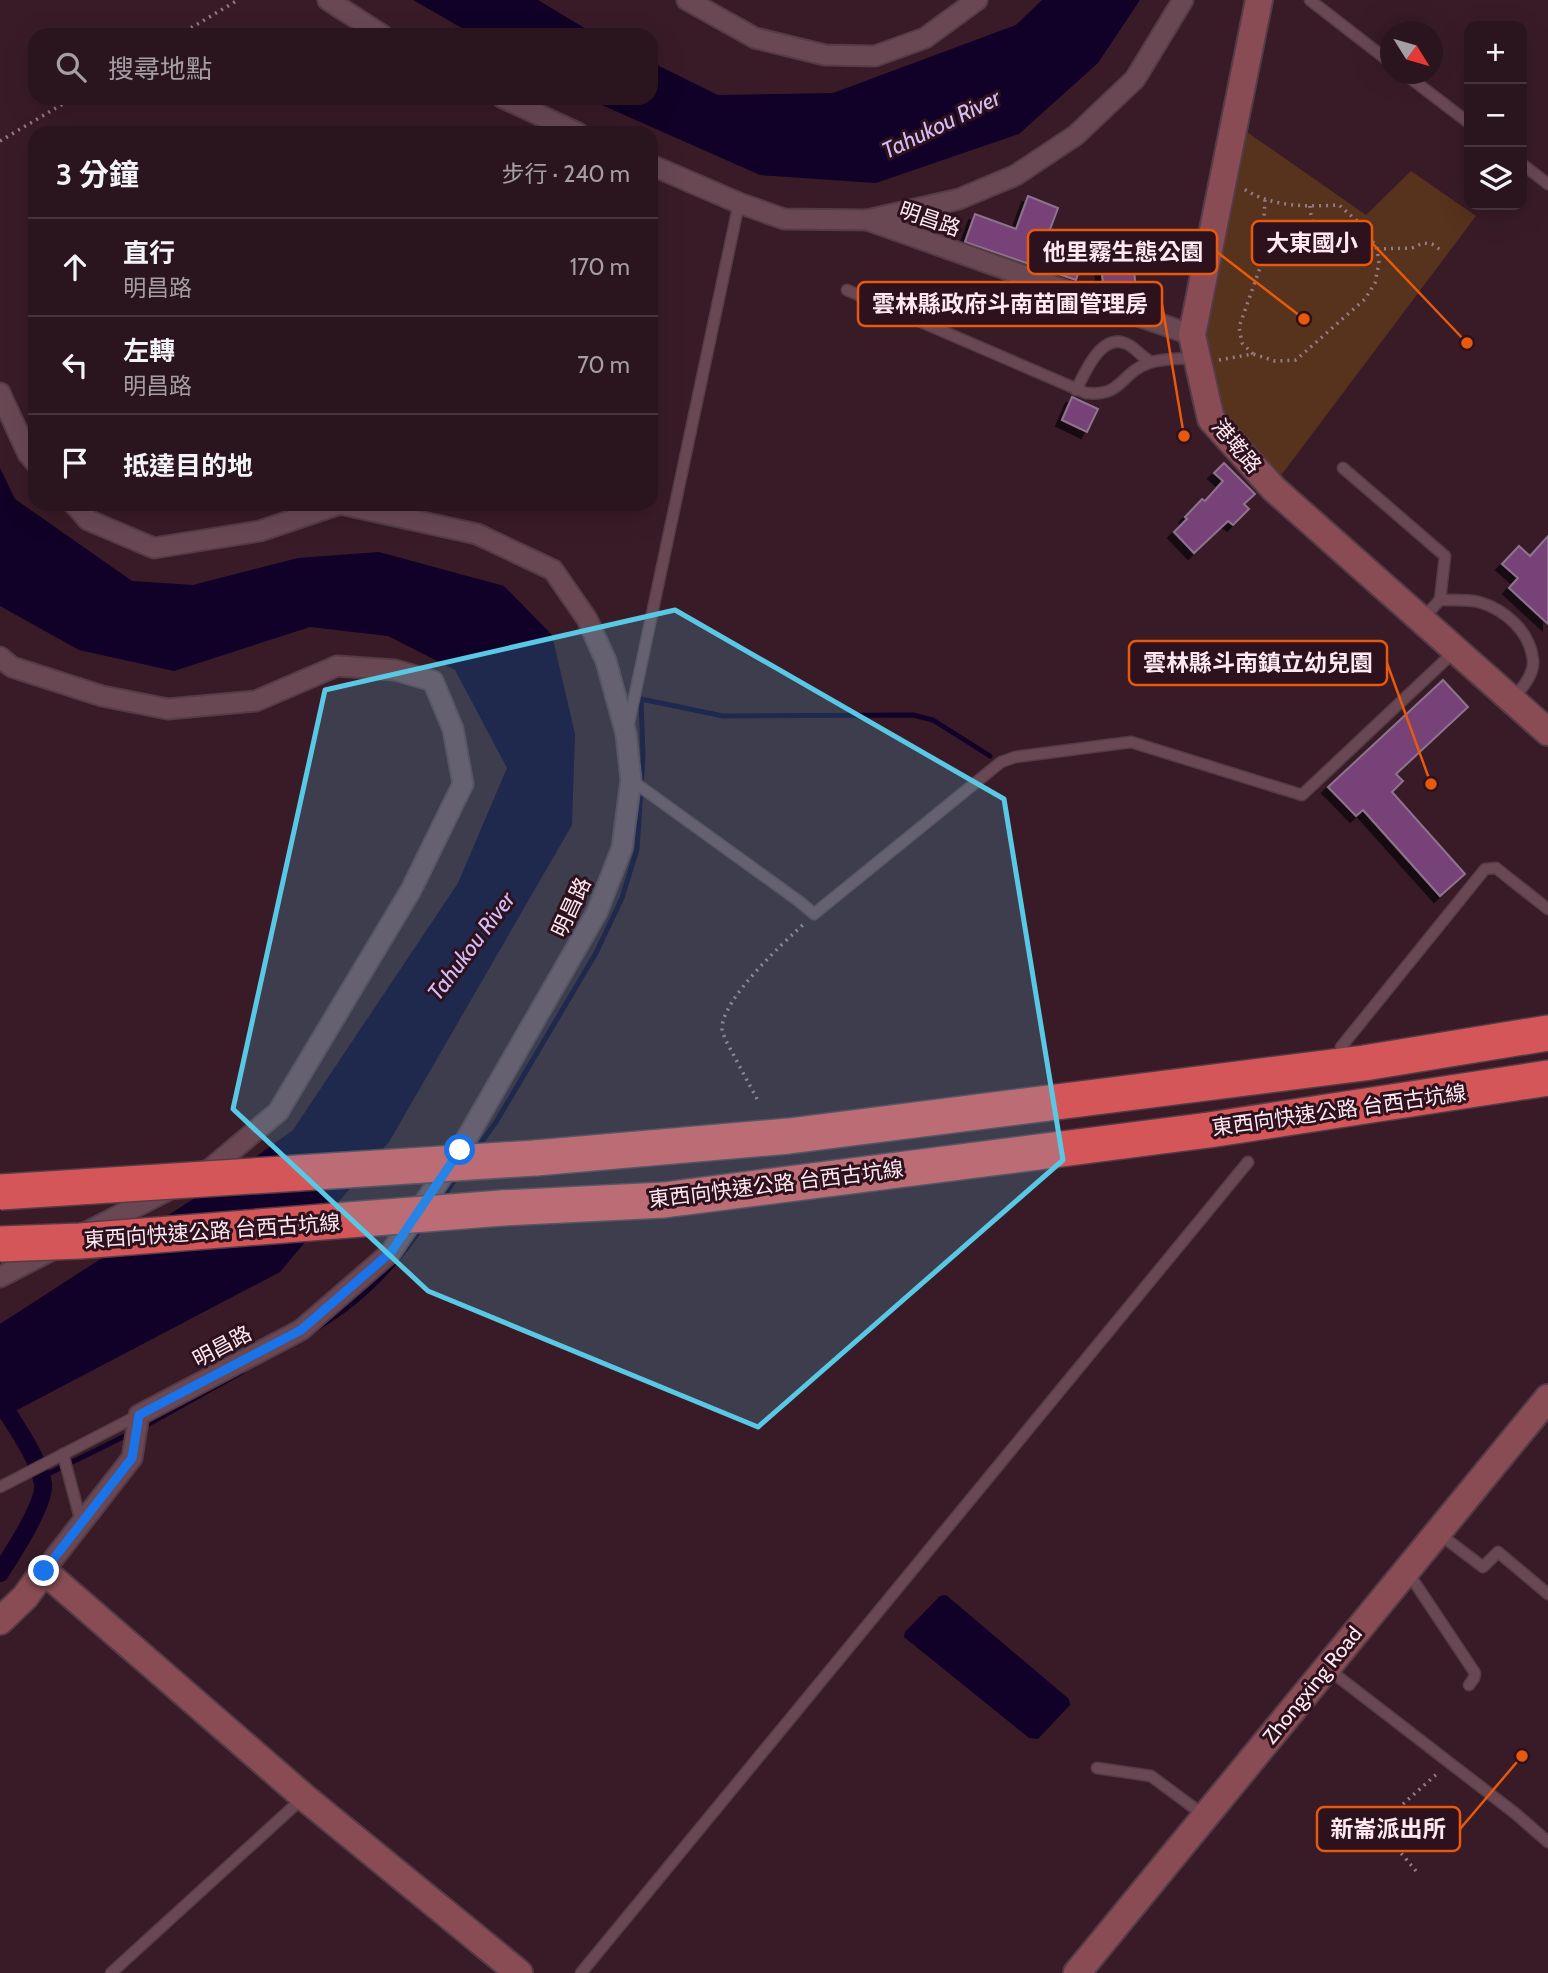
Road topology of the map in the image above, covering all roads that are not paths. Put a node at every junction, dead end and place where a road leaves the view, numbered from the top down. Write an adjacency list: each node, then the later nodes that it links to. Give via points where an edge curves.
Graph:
1 (328, 0): 7 (street)
2 (687, 0): 3 (street, via 755,38 825,55 875,55 925,38)
3 (977, 0)
4 (1183, 0): 17 (street, via 1135,79 1076,135 1016,175 959,199)
5 (1259, 0): 19 (street, 港墘路)
6 (1310, 0): 8 (lane)
7 (371, 28)
8 (1380, 54)
9 (1418, 84): 11 (lane)
10 (518, 105): 12 (street)
11 (1464, 119)
12 (563, 126)
13 (658, 168): 16 (street, 明昌路)
14 (1527, 168): 15 (lane)
15 (1548, 184)
16 (739, 203): 17 (street, 明昌路, via 784,219); 34 (lane)
17 (867, 220): 19 (street, 明昌路)
18 (848, 290): 21 (lane)
19 (1194, 352): 20 (lane); 29 (street, 港墘路, via 1211,419 1274,489)
20 (1151, 362): 21 (lane, via 1110,391); 21 (lane, via 1130,345 1105,346 1093,357)
21 (1076, 390)
22 (0, 393): 23 (street)
23 (28, 454)
24 (1343, 468): 28 (lane, via 1445,556)
25 (80, 511): 26 (street, 明昌路, via 88,520 154,548 260,531)
26 (322, 511)
27 (368, 511): 34 (street, 明昌路, via 477,534 552,570 592,629)
28 (1440, 600): 29 (lane); 32 (lane, via 1477,601 1522,629 1534,662 1525,685)
29 (1422, 619): 30 (street, 港墘路)
30 (1456, 650): 32 (street, 港墘路); 35 (lane, via 1303,795 1131,742 1015,757 1001,762 814,915)
31 (0, 657): 43 (street, via 12,667 102,696 168,709 256,701 337,666 395,670 433,681 453,729 463,784 411,890 278,1112 210,1169)
32 (1512, 699): 33 (street, 港墘路)
33 (1548, 732)
34 (626, 734): 35 (street, 明昌路)
35 (631, 780): 45 (street, 明昌路, via 622,848 597,912 460,1150 391,1252 301,1330)
36 (1548, 909): 38 (lane, via 1496,868 1485,869)
37 (1548, 1033): 41 (highway, 東西向快速公路 台西古坑線, bridge, via 1364,1063 816,1132 535,1158)
38 (1341, 1047)
39 (1548, 1078): 42 (highway, 東西向快速公路 台西古坑線, bridge, via 1209,1130 664,1200)
40 (1248, 1162): 62 (lane)
41 (0, 1192)
42 (0, 1244)
43 (0, 1277)
44 (1548, 1398): 49 (street, Zhongxing Road)
45 (138, 1425): 46 (lane); 48 (street, via 132,1458)
46 (63, 1454): 47 (lane); 48 (lane)
47 (0, 1487)
48 (82, 1526): 50 (street)
49 (1438, 1532): 51 (street, Zhongxing Road); 52 (lane, via 1483,1567 1498,1552)
50 (44, 1571): 53 (street); 57 (street)
51 (1406, 1571): 54 (street, Zhongxing Road); 55 (lane, via 1475,1673)
52 (1548, 1594)
53 (0, 1621)
54 (1327, 1668): 58 (street, Zhongxing Road); 59 (lane)
55 (1469, 1685)
56 (1097, 1768): 58 (lane, via 1151,1776)
57 (304, 1797): 60 (lane); 61 (street)
58 (1205, 1816): 63 (street, Zhongxing Road)
59 (1548, 1842)
60 (111, 1973)
61 (519, 1973)
62 (581, 1973)
63 (1077, 1973)

